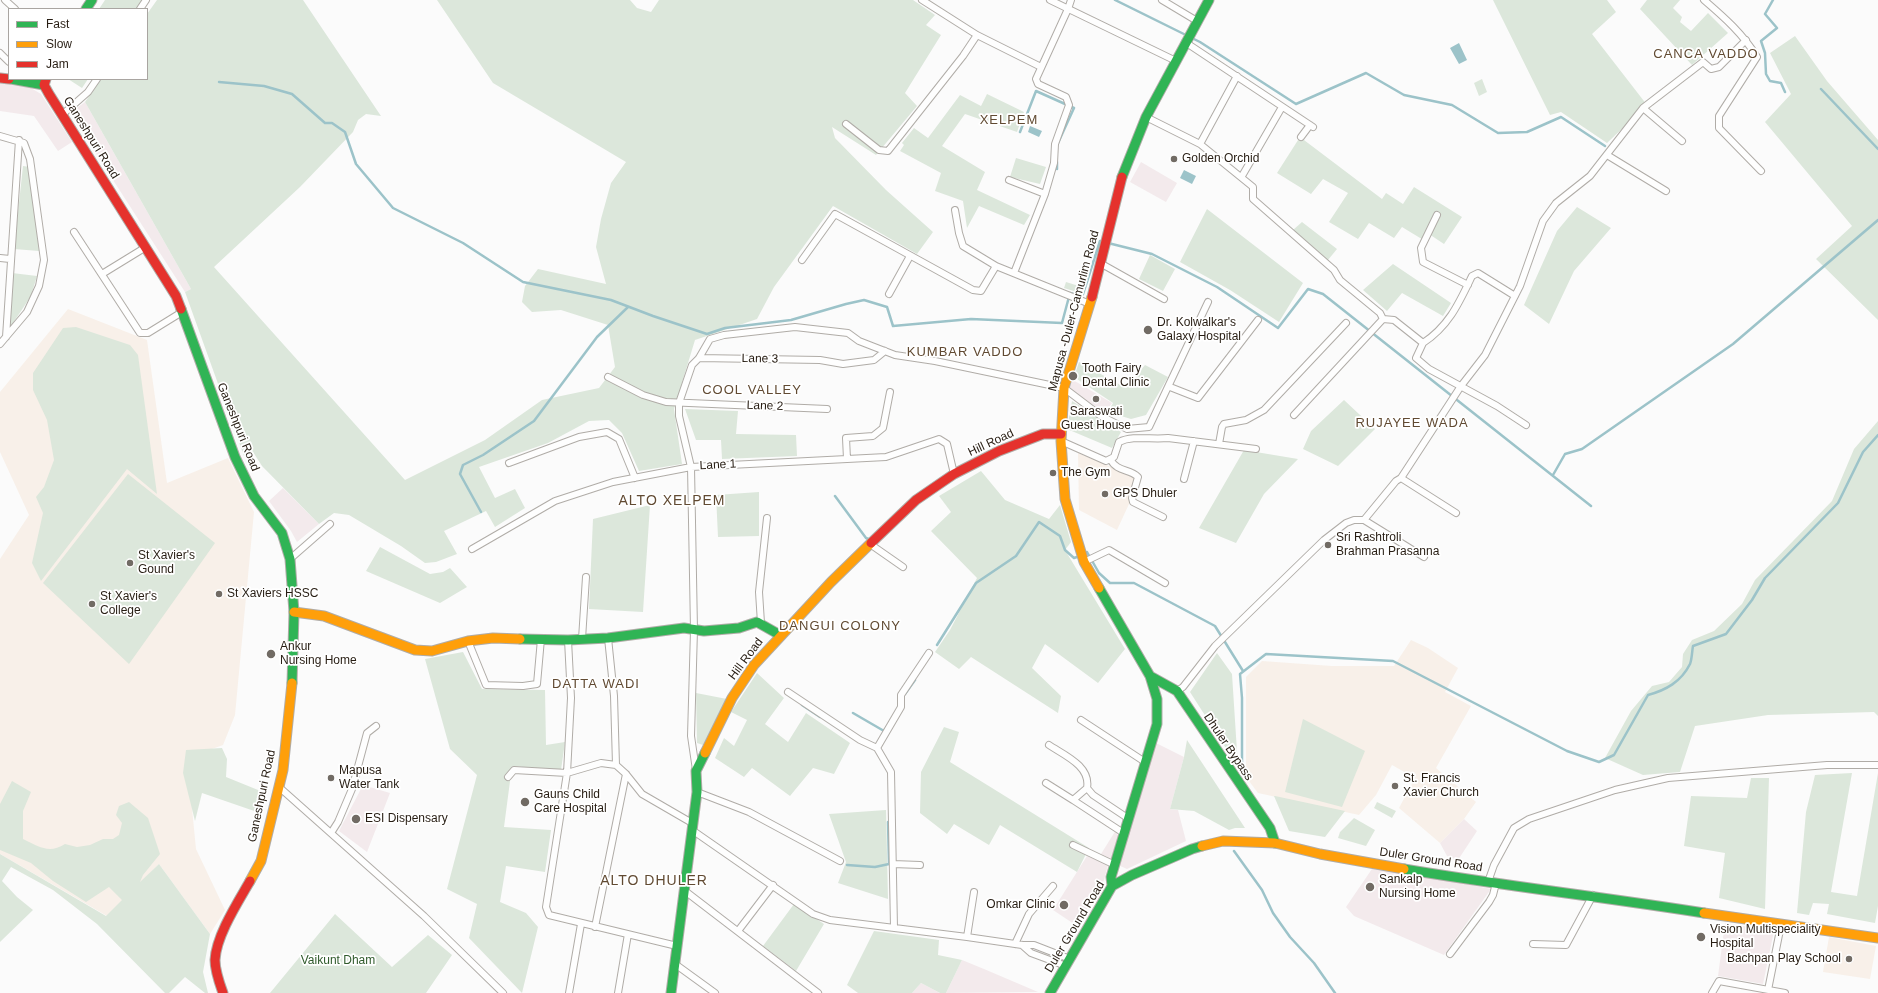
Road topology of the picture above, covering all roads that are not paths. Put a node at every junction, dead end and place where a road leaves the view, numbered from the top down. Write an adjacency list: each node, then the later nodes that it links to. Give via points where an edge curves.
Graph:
1 (5, 0): 8 (street)
2 (922, 0): 11 (street)
3 (1050, 0): 9 (street)
4 (1071, 0): 9 (street)
5 (1162, 0): 10 (street)
6 (1209, 0): 10 (street, Mapusa -Duler-Camurlim Road)
7 (1704, 0): 12 (street, via 1729,20)
8 (14, 8)
9 (1068, 9): 16 (street); 17 (street)
10 (1198, 21): 13 (street, Mapusa -Duler-Camurlim Road)
11 (977, 35): 17 (street); 26 (street, via 888,151 879,150)
12 (1746, 40): 23 (street, via 1719,67 1712,69 1703,62); 33 (street, via 1758,57 1719,116 1719,128)
13 (1185, 42): 16 (street, Mapusa -Duler-Camurlim Road); 18 (street)
14 (0, 53): 15 (street)
15 (8, 61)
16 (1176, 61): 25 (street, Mapusa -Duler-Camurlim Road)
17 (1041, 67): 37 (street, via 1036,79 1038,84 1066,97 1069,105 1055,144 1054,163)
18 (1237, 76): 22 (street); 31 (street)
19 (24, 80): 21 (street)
20 (95, 80): 24 (street, via 88,92)
21 (45, 82): 24 (street, Ganeshpuri Road)
22 (1282, 107): 28 (street, via 1311,126); 34 (street)
23 (1643, 108): 30 (street); 32 (street)
24 (63, 114): 41 (street, Ganeshpuri Road)
25 (1146, 117): 31 (street); 46 (street, Mapusa -Duler-Camurlim Road, via 1120,182)
26 (846, 124)
27 (0, 136): 29 (street)
28 (1301, 137)
29 (19, 140): 44 (street); 60 (street, via 24,143 30,159 44,260 39,286 27,312)
30 (1682, 141)
31 (1200, 144): 34 (street)
32 (1607, 155): 36 (street); 52 (street, via 1590,176 1556,203 1543,221)
33 (1761, 171)
34 (1242, 176): 57 (street, via 1253,187 1253,199 1334,270 1340,280 1380,313)
35 (1009, 180): 37 (street)
36 (1666, 191)
37 (1045, 194): 48 (street)
38 (955, 210): 47 (street, via 963,246)
39 (1438, 215): 50 (street, via 1421,248 1423,262)
40 (74, 232): 49 (street)
41 (146, 247): 49 (street); 56 (street, Ganeshpuri Road, via 176,296)
42 (910, 256): 45 (street, via 834,214); 47 (street, via 973,290 981,291); 51 (street)
43 (0, 258): 44 (street)
44 (10, 259): 60 (street)
45 (802, 260)
46 (1100, 263): 53 (street); 55 (street, Mapusa -Duler-Camurlim Road)
47 (996, 266): 48 (street)
48 (1014, 273): 55 (street)
49 (102, 274): 56 (street, via 140,333 148,334)
50 (1468, 285): 52 (street, via 1472,276 1478,274); 61 (street, via 1454,314 1434,336)
51 (889, 294)
52 (1515, 296): 67 (street, via 1485,355)
53 (1164, 299)
54 (1208, 302): 66 (street)
55 (1090, 304): 68 (street, Mapusa -Duler-Camurlim Road)
56 (182, 312): 94 (street, Ganeshpuri Road, via 235,457 254,496 282,533)
57 (1383, 319): 61 (street, via 1394,320); 72 (street)
58 (1258, 320): 66 (street, via 1198,398)
59 (1346, 323): 76 (street, via 1264,410 1246,420 1224,424)
60 (6, 337): 62 (street)
61 (1423, 343): 67 (street, via 1416,358 1429,369)
62 (0, 344)
63 (885, 351): 64 (street, Lane 3, via 874,360 843,364 820,360); 64 (street, via 858,342 848,333 795,327 724,335 710,339); 68 (street)
64 (699, 358): 70 (street, via 692,365)
65 (608, 377): 70 (street, Lane 2, via 643,394 666,402)
66 (1170, 386): 68 (street, via 1149,427 1127,429 1100,416)
67 (1461, 386): 73 (street); 84 (street)
68 (1064, 388): 74 (street, Mapusa -Duler-Camurlim Road)
69 (890, 392): 78 (street, via 883,428 872,436 846,438)
70 (679, 403): 71 (street, Lane 2); 81 (street, via 679,416)
71 (827, 409)
72 (1294, 415)
73 (1526, 425)
74 (1061, 438): 79 (street, via 1106,461); 82 (street, Hill Road, via 1043,434 999,451); 95 (street, Mapusa -Duler-Camurlim Road, via 1065,499)
75 (1194, 441): 76 (street); 79 (street, via 1126,438 1118,442 1114,457); 85 (street)
76 (1219, 444): 77 (street)
77 (1256, 449)
78 (847, 459): 81 (street, Lane 1); 82 (street, Lane 1, via 886,457 939,440 947,444)
79 (1110, 459): 87 (street, via 1114,467 1138,477 1133,502)
80 (508, 463): 83 (street, via 578,437 607,432 619,439)
81 (691, 467): 83 (street, Lane 1); 101 (street)
82 (954, 474): 91 (street, Hill Road, via 916,500)
83 (635, 478): 92 (street, Lane 1, via 613,482 555,501)
84 (1401, 478): 86 (street); 89 (street)
85 (1184, 479)
86 (1456, 513)
87 (1163, 517)
88 (767, 518): 100 (street, via 759,592)
89 (1364, 520): 93 (street); 110 (street, via 1346,523 1324,540 1215,646 1183,687)
90 (330, 524): 94 (street)
91 (870, 544): 96 (street); 102 (street, Hill Road)
92 (472, 549)
93 (1424, 557)
94 (290, 559): 99 (street, Ganeshpuri Road)
95 (1084, 562): 98 (street, via 1108,550); 109 (street, Mapusa -Duler-Camurlim Road)
96 (903, 567)
97 (586, 577): 105 (street)
98 (1165, 583)
99 (294, 612): 107 (street, via 324,616 415,650 432,651); 124 (street, Ganeshpuri Road, via 292,681)
100 (762, 623): 101 (street, via 757,622 739,628); 102 (street)
101 (694, 630): 103 (street, via 684,628); 119 (street, via 691,736)
102 (780, 635): 119 (street, Hill Road, via 754,664 732,698)
103 (608, 638): 105 (street); 117 (street, via 614,696)
104 (541, 639): 106 (street); 107 (street, via 494,638); 107 (street, via 537,684 524,686 486,685)
105 (582, 639): 106 (street)
106 (568, 640): 120 (street, via 570,698)
107 (468, 641)
108 (929, 653): 115 (street, via 901,695 901,707)
109 (1150, 676): 110 (street, Dhuler Bypass); 116 (street, Mapusa -Duler-Camurlim Road, via 1157,699 1157,724)
110 (1177, 691): 132 (street, Dhuler Bypass, via 1270,828)
111 (788, 692): 115 (street, via 860,740)
112 (1081, 720): 116 (street)
113 (376, 726): 130 (street, via 367,733 352,789)
114 (1049, 745): 125 (street, via 1085,772 1088,782)
115 (877, 748): 135 (street, via 891,772)
116 (1145, 762): 128 (street, Mapusa -Duler-Camurlim Road)
117 (616, 765): 120 (street, via 601,763); 121 (street)
118 (1878, 765): 138 (street, via 1827,765 1668,778 1615,790 1529,819 1514,828 1494,865)
119 (696, 771): 126 (street)
120 (567, 773): 122 (street, via 514,770); 145 (street, via 546,907 549,915)
121 (626, 774): 129 (street, via 642,794); 147 (street)
122 (508, 777)
123 (1046, 783): 127 (street)
124 (279, 787): 130 (street); 160 (street, Ganeshpuri Road, via 261,861 225,926 215,959)
125 (1086, 788): 127 (street); 128 (street)
126 (698, 792): 129 (street); 134 (street, via 749,812)
127 (1073, 800): 131 (street)
128 (1129, 819): 131 (street, Mapusa -Duler-Camurlim Road)
129 (692, 826): 139 (street); 142 (street)
130 (331, 833): 161 (street, via 424,916)
131 (1125, 834): 137 (street, Mapusa -Duler-Camurlim Road)
132 (1275, 843): 138 (street, Duler Ground Road, via 1320,854); 141 (street, Duler Ground Road, via 1223,841 1192,849)
133 (1072, 845): 137 (street)
134 (840, 862)
135 (893, 864): 136 (street); 148 (street)
136 (920, 865)
137 (1115, 865): 141 (street, Mapusa -Duler-Camurlim Road, via 1111,877)
138 (1492, 882): 144 (street, Duler Ground Road); 156 (street, via 1493,895)
139 (772, 885): 148 (street, via 812,914 830,920); 149 (street)
140 (1053, 886): 153 (street, via 1029,914)
141 (1112, 886): 157 (street, Duler Ground Road)
142 (685, 891): 149 (street); 155 (street)
143 (974, 892): 151 (street)
144 (1593, 895): 146 (street, Duler Ground Road); 154 (street, via 1566,945)
145 (581, 924): 147 (street); 162 (street)
146 (1780, 925): 152 (street, Duler Ground Road); 159 (street)
147 (595, 927): 150 (street)
148 (894, 928): 151 (street)
149 (738, 931): 166 (street)
150 (628, 934): 155 (street); 163 (street)
151 (967, 937): 153 (street)
152 (1878, 938)
153 (1015, 944): 157 (street, via 1022,945 1031,953)
154 (1533, 944)
155 (677, 946): 158 (street)
156 (1450, 954)
157 (1068, 963): 167 (street, Duler Ground Road)
158 (675, 964): 164 (street); 165 (street)
159 (1768, 990): 168 (street, via 1719,981); 169 (street)
160 (220, 991)
161 (503, 993)
162 (569, 993)
163 (618, 993)
164 (670, 993)
165 (714, 993)
166 (818, 993)
167 (1050, 993)
168 (1712, 993)
169 (1785, 993)

